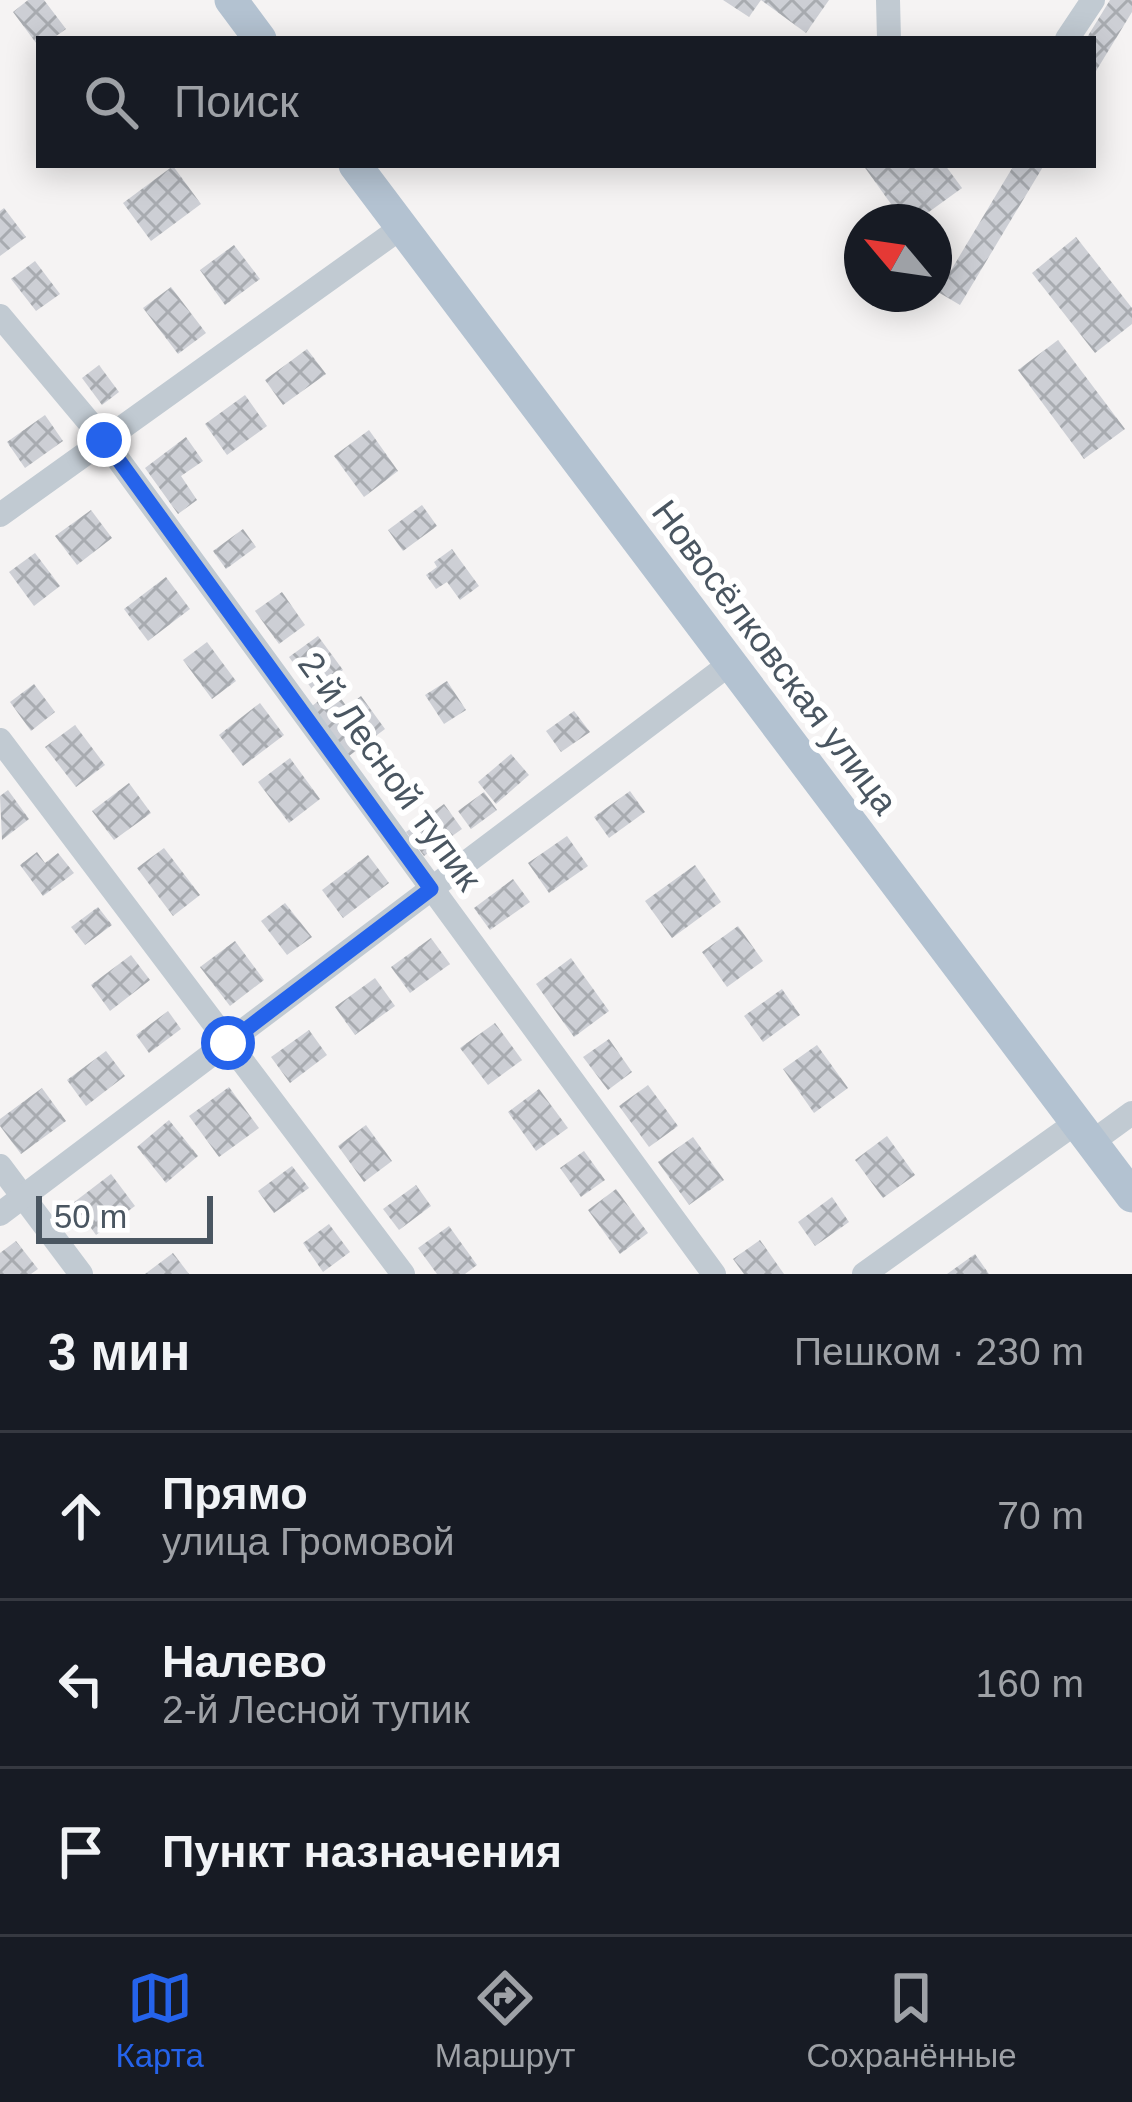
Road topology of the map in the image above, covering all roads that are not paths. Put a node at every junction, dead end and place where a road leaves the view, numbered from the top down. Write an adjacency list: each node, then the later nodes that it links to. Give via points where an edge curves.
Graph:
1 (230, 0): 4 (main road)
2 (888, 0): 5 (street)
3 (1093, 0): 6 (street)
4 (258, 36)
5 (890, 36)
6 (1069, 36)
7 (357, 168): 8 (main road, Новосёлковская улица)
8 (402, 227): 10 (street); 12 (main road, Новосёлковская улица)
9 (0, 316): 10 (street, 2-й Лесной тупик)
10 (104, 440): 11 (street); 14 (street, 2-й Лесной тупик)
11 (0, 515)
12 (731, 663): 14 (street); 17 (main road, Новосёлковская улица)
13 (0, 740): 15 (street)
14 (431, 889): 15 (street); 24 (street, 2-й Лесной тупик)
15 (228, 1043): 20 (street); 23 (street)
16 (1132, 1113): 17 (street)
17 (1085, 1132): 19 (main road, Новосёлковская улица); 25 (street)
18 (0, 1166): 20 (street)
19 (1132, 1196)
20 (23, 1197): 21 (street); 22 (street)
21 (0, 1214)
22 (81, 1274)
23 (403, 1274)
24 (714, 1274)
25 (864, 1274)

